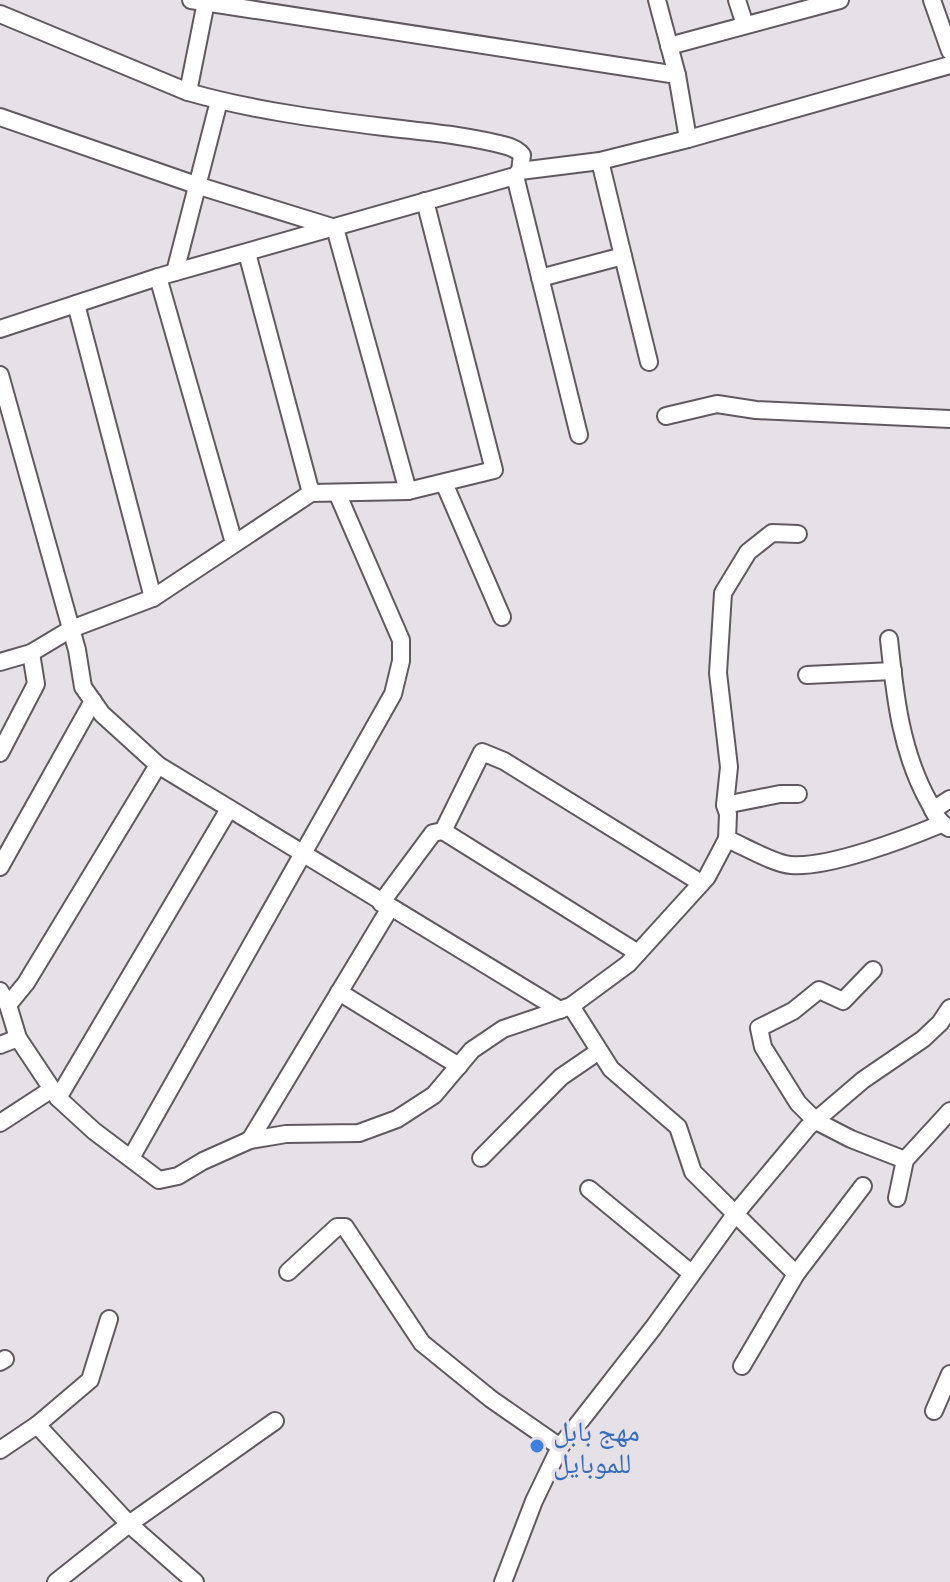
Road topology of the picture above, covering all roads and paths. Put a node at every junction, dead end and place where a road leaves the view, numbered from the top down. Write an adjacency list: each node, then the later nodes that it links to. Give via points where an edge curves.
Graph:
1 (657, 0): 8 (street)
2 (737, 0): 7 (street)
3 (836, 0): 7 (street)
4 (932, 0): 9 (street)
5 (198, 1): 11 (street); 12 (street)
6 (0, 14): 12 (street)
7 (745, 25): 8 (street)
8 (669, 46): 11 (street)
9 (950, 51)
10 (950, 65): 15 (street)
11 (677, 75): 15 (street)
12 (188, 92): 13 (street)
13 (219, 101): 17 (street, via 508,146 522,155); 18 (street)
14 (0, 117): 18 (street)
15 (688, 139): 16 (street)
16 (600, 161): 17 (street); 22 (street)
17 (518, 173): 19 (street); 25 (street)
18 (196, 185): 20 (street); 23 (street)
19 (425, 201): 20 (street); 33 (street, via 494,470)
20 (335, 228): 21 (street); 34 (street)
21 (247, 253): 23 (street); 35 (street)
22 (623, 256): 25 (street); 28 (street)
23 (175, 272): 24 (street)
24 (158, 277): 26 (street); 38 (street)
25 (540, 278): 32 (street)
26 (76, 304): 27 (street); 39 (street)
27 (0, 329)
28 (649, 362)
29 (0, 375): 41 (street)
30 (666, 416): 31 (street, via 717,404)
31 (950, 419)
32 (579, 435)
33 (444, 483): 34 (street); 40 (street)
34 (408, 491): 36 (street)
35 (311, 493): 36 (street); 38 (street)
36 (338, 495): 57 (street, via 401,640 401,661 393,694)
37 (798, 534): 52 (street, via 772,533 748,552 723,593 718,673 729,767)
38 (234, 543): 39 (street)
39 (153, 598): 41 (street)
40 (502, 617)
41 (71, 629): 43 (street); 47 (street, via 83,687)
42 (889, 639): 45 (street)
43 (31, 653): 44 (street); 48 (street, via 36,684)
44 (0, 662)
45 (893, 671): 46 (street); 54 (street, via 904,746)
46 (807, 675)
47 (93, 701): 49 (street); 58 (street)
48 (0, 753)
49 (158, 765): 53 (street); 64 (street, via 26,983)
50 (798, 794): 52 (street)
51 (950, 799): 54 (street)
52 (725, 805): 56 (street)
53 (229, 809): 57 (street); 71 (street)
54 (941, 821): 56 (street, via 891,844 789,866)
55 (443, 831): 59 (street, via 482,752); 60 (street, via 433,833); 61 (street)
56 (727, 839): 59 (street)
57 (303, 854): 60 (street); 76 (street)
58 (0, 867)
59 (701, 883): 61 (street)
60 (386, 905): 63 (street); 65 (street)
61 (638, 953): 65 (street)
62 (873, 970): 73 (street, via 843,1001 819,990 759,1028 763,1047 798,1103)
63 (339, 992): 70 (street); 75 (street)
64 (4, 998): 67 (street)
65 (565, 1008): 69 (street); 70 (street, via 503,1029)
66 (950, 1008): 73 (street, via 923,1039)
67 (18, 1038): 68 (street); 71 (street)
68 (0, 1045)
69 (599, 1051): 77 (street, via 561,1077); 82 (street, via 611,1069 678,1127 693,1172)
70 (459, 1066): 75 (street, via 434,1095 397,1119 359,1133)
71 (55, 1093): 74 (street); 76 (street)
72 (950, 1111): 78 (street)
73 (816, 1121): 78 (street); 82 (street)
74 (0, 1123)
75 (250, 1140): 76 (street, via 159,1180)
76 (131, 1158)
77 (481, 1158)
78 (905, 1160): 81 (street)
79 (863, 1186): 85 (street)
80 (589, 1189): 84 (street)
81 (897, 1198)
82 (736, 1213): 84 (street); 85 (street)
83 (288, 1272): 92 (street, via 337,1227 345,1227 422,1343)
84 (691, 1273): 92 (street)
85 (796, 1274): 87 (street)
86 (109, 1319): 91 (street, via 90,1380)
87 (742, 1366)
88 (950, 1374): 89 (street)
89 (934, 1411)
90 (275, 1421): 94 (street)
91 (37, 1425): 93 (street); 94 (street)
92 (560, 1447): 97 (street)
93 (0, 1450)
94 (129, 1524): 95 (street); 96 (street)
95 (56, 1582)
96 (195, 1582)
97 (503, 1582)

